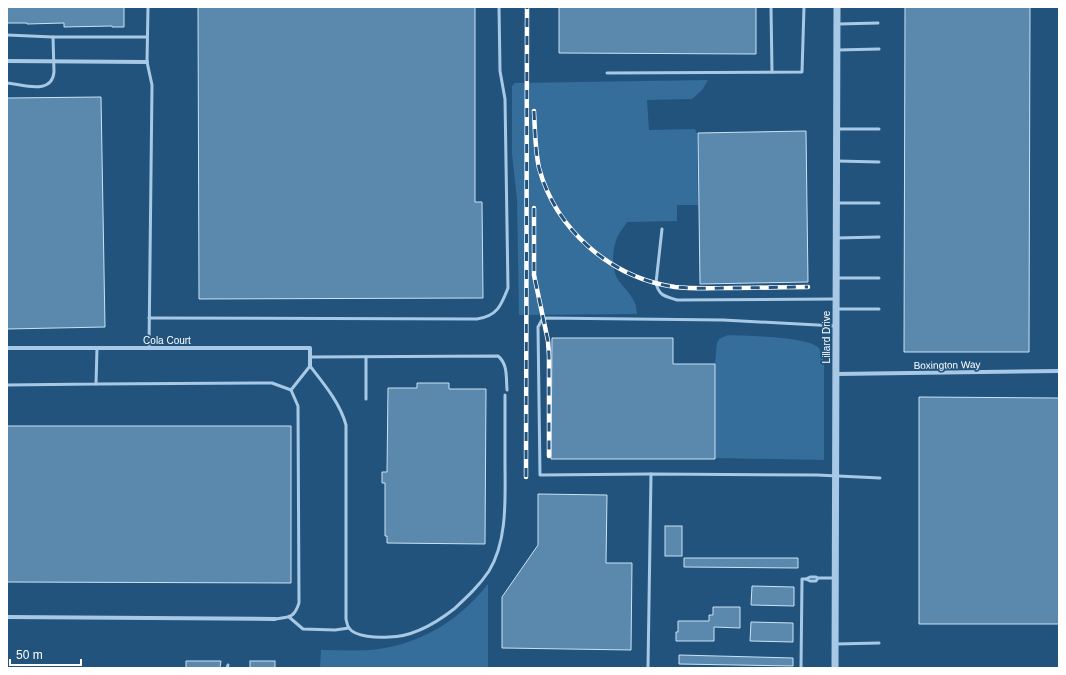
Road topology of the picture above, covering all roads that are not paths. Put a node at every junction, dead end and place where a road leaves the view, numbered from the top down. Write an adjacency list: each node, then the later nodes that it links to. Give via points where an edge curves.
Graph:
1 (148, 7): 10 (lane)
2 (499, 7): 33 (lane, via 500,71 505,99 508,288 500,307 488,317 477,319)
3 (771, 7): 16 (lane)
4 (804, 7): 16 (lane, via 802,72)
5 (837, 7): 7 (street, Lillard Drive)
6 (878, 23): 7 (lane)
7 (837, 24): 12 (street, Lillard Drive)
8 (7, 35): 9 (lane)
9 (53, 37): 10 (lane); 14 (lane)
10 (147, 37): 15 (lane)
11 (878, 49): 12 (lane)
12 (837, 50): 19 (street, Lillard Drive)
13 (7, 61): 14 (street)
14 (54, 61): 15 (street); 18 (lane, via 53,78 42,86 30,87)
15 (147, 62): 33 (lane, via 152,85)
16 (772, 72): 17 (lane)
17 (606, 73)
18 (7, 83)
19 (836, 129): 20 (lane); 21 (street, Lillard Drive)
20 (879, 129)
21 (836, 161): 22 (lane); 23 (street, Lillard Drive)
22 (879, 162)
23 (836, 203): 24 (lane); 27 (street, Lillard Drive)
24 (879, 203)
25 (662, 229): 30 (lane, via 656,283 664,296 677,300)
26 (879, 237): 27 (lane)
27 (836, 238): 28 (street, Lillard Drive)
28 (836, 278): 29 (lane); 30 (street, Lillard Drive)
29 (879, 278)
30 (836, 298): 31 (street, Lillard Drive)
31 (836, 309): 32 (lane); 34 (street, Lillard Drive)
32 (879, 309)
33 (149, 318): 37 (lane)
34 (836, 326): 42 (street, Lillard Drive); 49 (lane, via 730,320 543,318 538,327 540,475)
35 (7, 348): 36 (street, Cola Court)
36 (96, 348): 37 (street, Cola Court); 44 (lane)
37 (149, 348): 39 (street, Cola Court, via 310,348)
38 (366, 357): 39 (lane); 46 (lane, via 498,356 506,368); 48 (lane)
39 (310, 358): 40 (street)
40 (310, 366): 45 (lane); 56 (lane, via 343,413 346,425 346,619)
41 (1059, 371): 42 (street, Boxington Way)
42 (836, 374): 50 (street, Lillard Drive)
43 (7, 384): 44 (lane)
44 (96, 384): 45 (lane, via 272,383)
45 (291, 390): 54 (lane, via 298,406 299,603 296,612)
46 (507, 390)
47 (505, 395): 56 (lane, via 503,520 499,546 489,570 472,593 447,614 422,629 386,638 357,634)
48 (366, 399)
49 (651, 474): 50 (lane); 59 (lane)
50 (836, 476): 51 (lane); 52 (street, Lillard Drive)
51 (880, 478)
52 (836, 578): 58 (street, Lillard Drive); 60 (lane, via 802,579)
53 (7, 616): 55 (street)
54 (289, 617): 55 (lane); 56 (lane, via 303,629)
55 (275, 618)
56 (349, 628)
57 (878, 643): 58 (lane)
58 (835, 644): 61 (street, Lillard Drive)
59 (648, 668)
60 (801, 668)
61 (835, 668)

